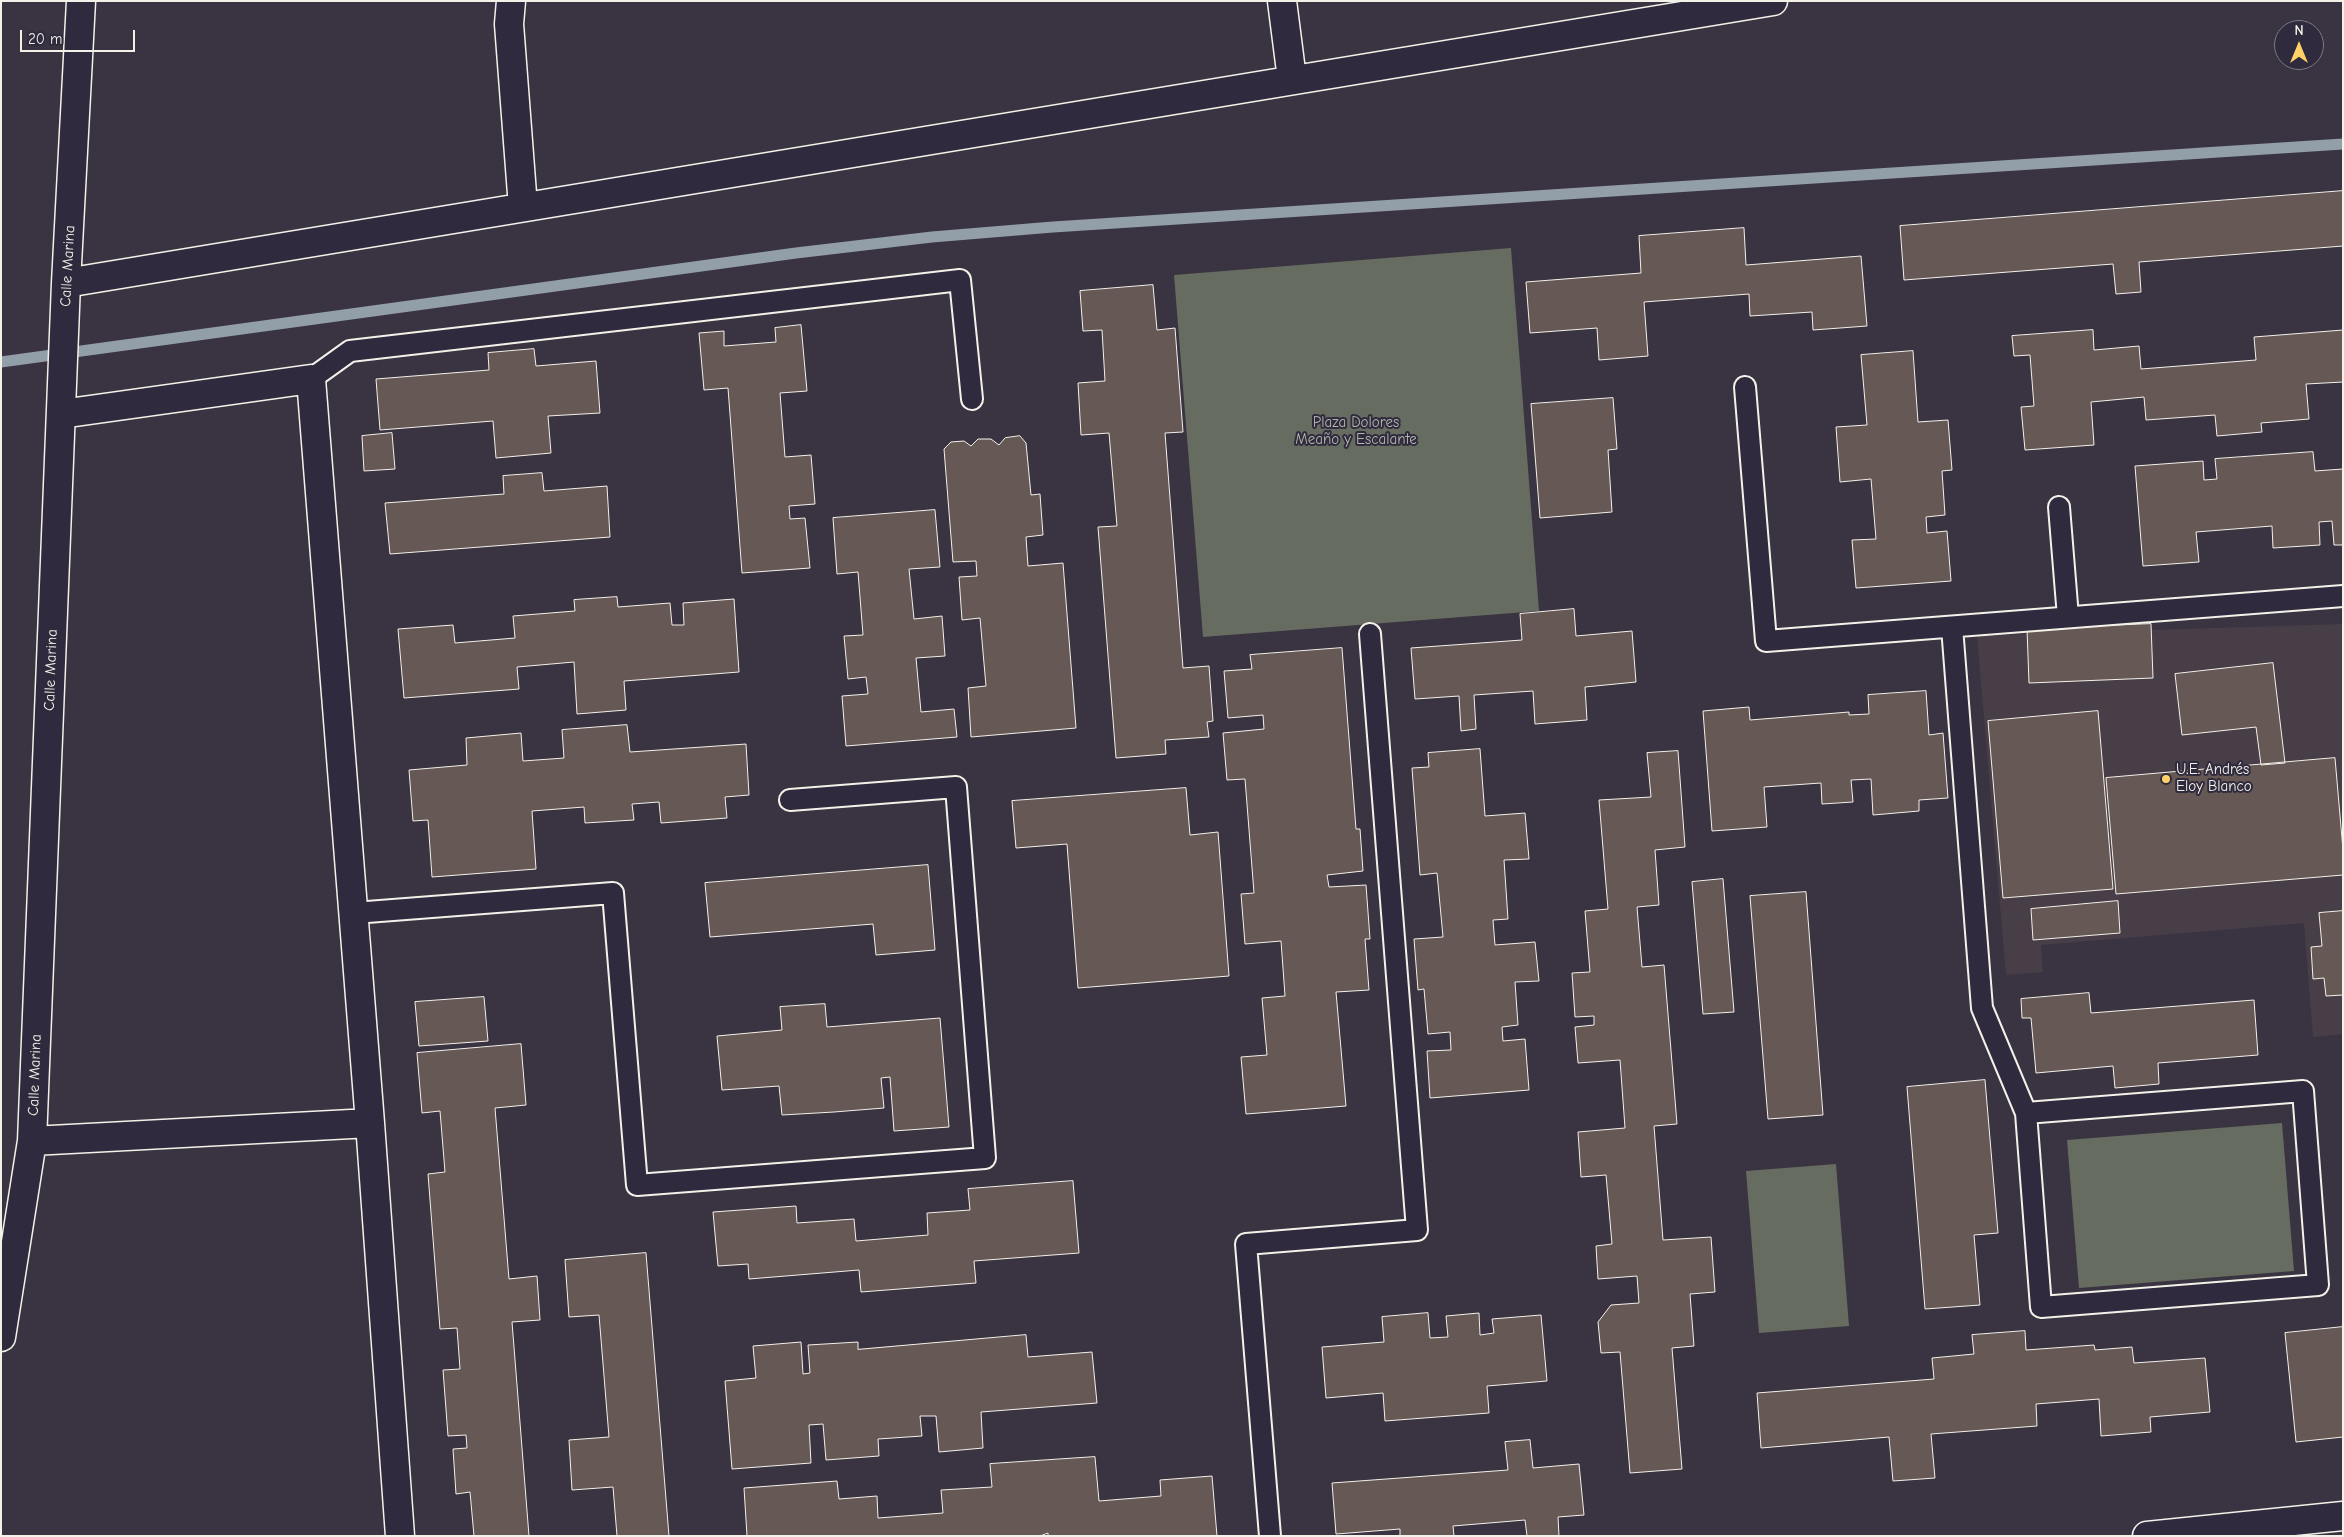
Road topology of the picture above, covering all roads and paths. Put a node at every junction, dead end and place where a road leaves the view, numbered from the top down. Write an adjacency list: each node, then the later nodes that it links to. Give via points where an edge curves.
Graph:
1 (81, 1): 7 (street, Calle Marina)
2 (511, 1): 6 (street, via 509,24)
3 (1282, 1): 5 (street)
4 (1774, 1): 5 (street)
5 (1292, 79): 6 (street)
6 (523, 207): 7 (street)
7 (66, 283): 11 (street, Calle Marina)
8 (311, 379): 10 (lane, via 350,351 960,280); 11 (street); 18 (street)
9 (1745, 387): 15 (lane, via 1766,641)
10 (972, 398)
11 (61, 414): 21 (street, Calle Marina)
12 (2059, 506): 14 (lane)
13 (2343, 596): 14 (lane)
14 (2068, 617): 15 (lane)
15 (1952, 627): 19 (lane, via 1982,1008)
16 (1370, 634): 25 (lane, via 1417,1230 1246,1244)
17 (790, 800): 18 (lane, via 956,787 985,1158 637,1185 614,893)
18 (354, 913): 20 (street)
19 (2026, 1113): 19 (lane, via 2041,1307 2318,1285 2303,1091)
20 (370, 1123): 21 (street); 24 (street)
21 (32, 1141): 22 (street, Calle Marina)
22 (1, 1337)
23 (2343, 1516): 26 (street)
24 (400, 1536)
25 (1270, 1536)
26 (2147, 1536)

